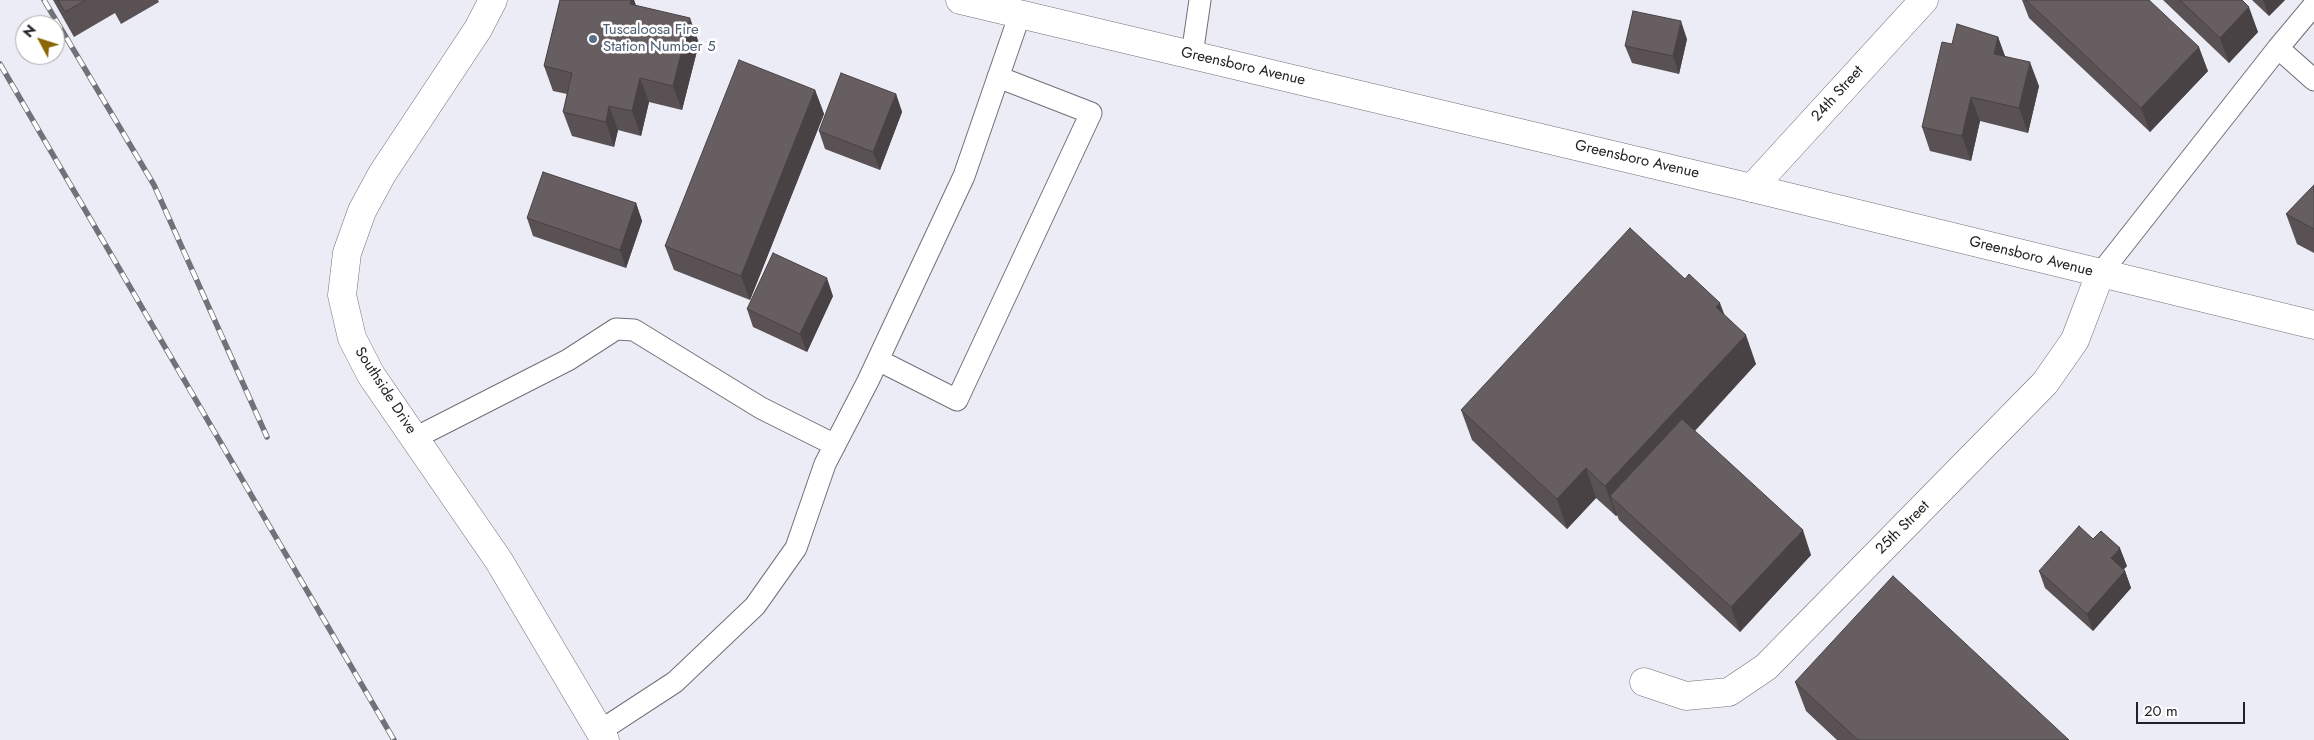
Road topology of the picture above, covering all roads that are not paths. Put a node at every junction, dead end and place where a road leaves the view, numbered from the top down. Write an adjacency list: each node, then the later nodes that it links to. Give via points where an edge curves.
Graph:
1 (493, 0): 16 (street, Southside Drive, via 478,29 382,174 362,211 347,253 342,295 352,338 372,375)
2 (960, 0): 5 (street, Greensboro Avenue)
3 (1200, 0): 9 (lane)
4 (1924, 0): 12 (street, 24th Street)
5 (991, 4): 7 (street, Greensboro Avenue)
6 (2314, 5): 8 (lane)
7 (1020, 14): 9 (street, Greensboro Avenue); 10 (lane)
8 (2278, 48): 11 (lane); 13 (lane)
9 (1192, 55): 12 (street, Greensboro Avenue)
10 (998, 77): 15 (lane, via 964,176); 15 (lane, via 1091,113 957,400)
11 (2314, 80)
12 (1752, 188): 13 (street, Greensboro Avenue)
13 (2100, 274): 14 (street, Greensboro Avenue); 18 (street, 25th Street, via 2075,340 2045,383 1766,667 1729,692 1686,696)
14 (2314, 324)
15 (878, 360): 17 (lane)
16 (415, 438): 17 (lane, via 568,360 616,329 634,330 761,408); 19 (street, Southside Drive, via 499,561)
17 (835, 445): 19 (lane, via 825,464 796,548 755,606 675,682)
18 (1644, 682)
19 (603, 736)

